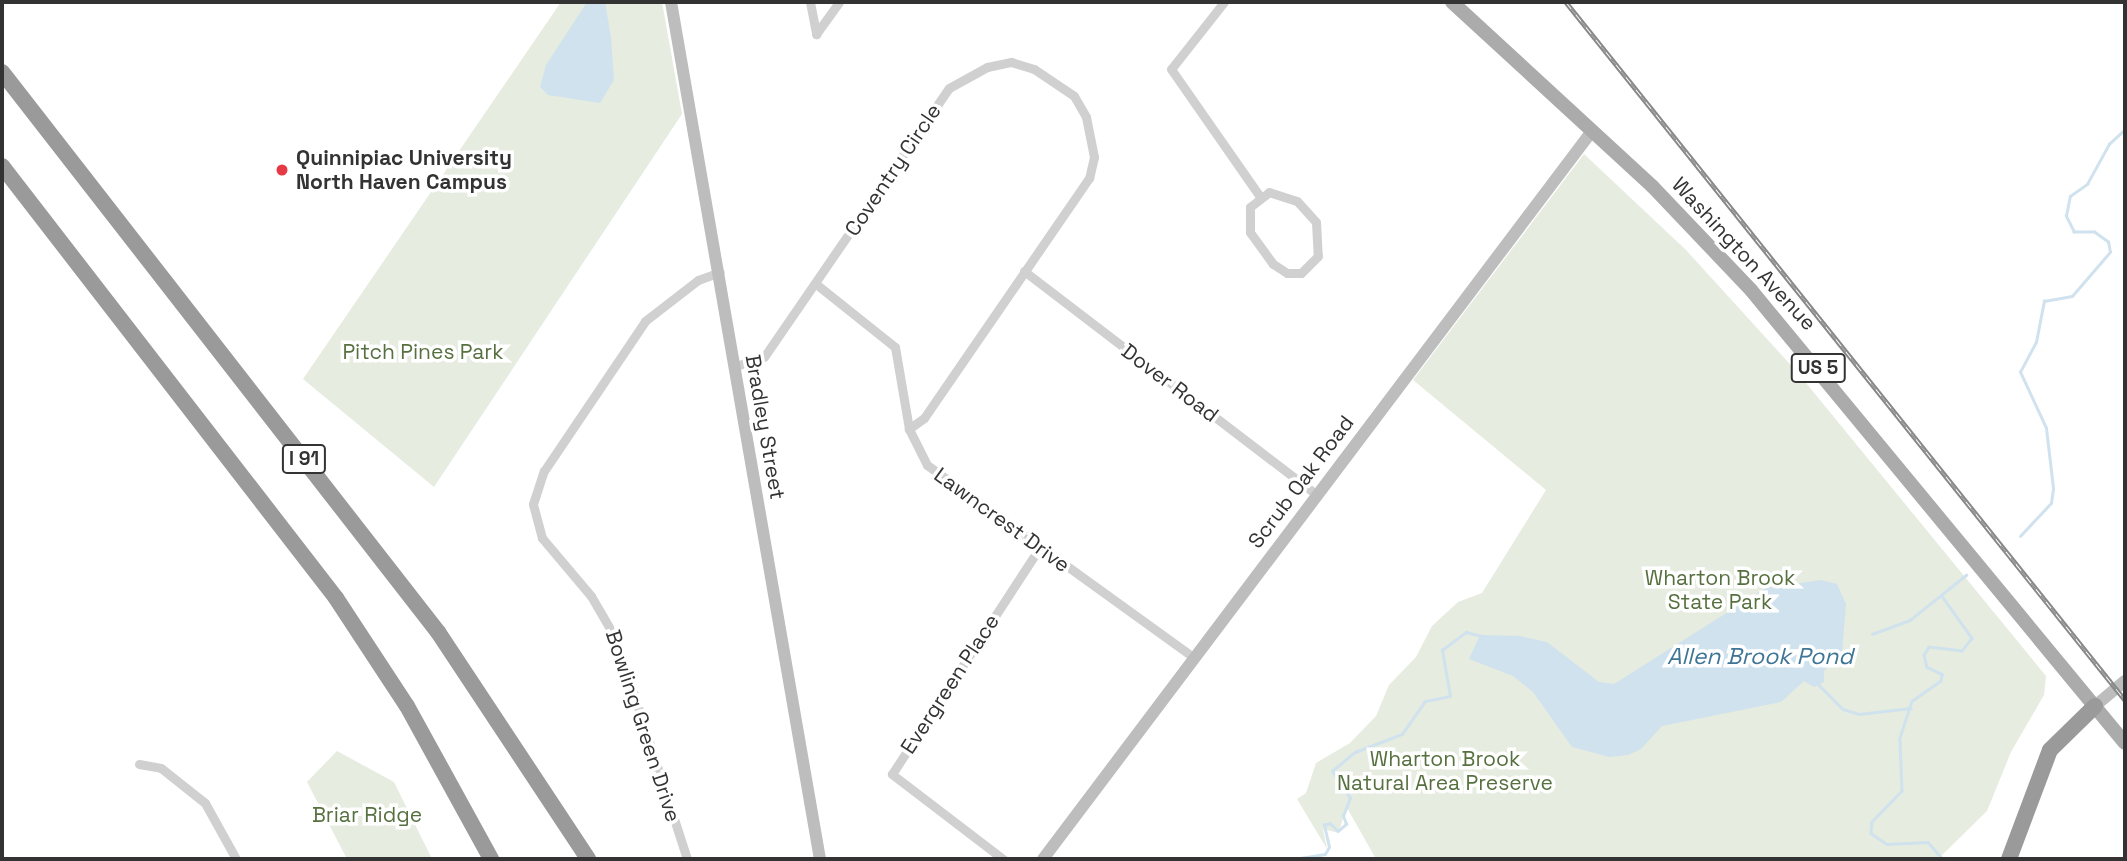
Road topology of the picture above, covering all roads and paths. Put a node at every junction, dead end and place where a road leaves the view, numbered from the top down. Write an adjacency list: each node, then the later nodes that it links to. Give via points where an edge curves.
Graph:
1 (671, 2): 10 (main road, Bradley Street)
2 (810, 2): 3 (street, via 817,34)
3 (839, 2)
4 (1224, 2): 9 (street, via 1175,58 1172,75)
5 (1452, 2): 7 (main road, Washington Avenue / US 5)
6 (2, 72): 24 (highway, I 91, via 438,632)
7 (1592, 131): 15 (main road, Scrub Oak Road); 19 (main road, Washington Avenue / US 5, via 1751,290)
8 (2, 166): 23 (highway, I 91, via 336,598 407,706)
9 (1259, 195): 9 (street, via 1250,207 1253,240 1279,269 1307,270 1320,247 1310,213 1289,196)
10 (720, 271): 13 (main road, Bradley Street); 25 (street, Bowling Green Drive, via 698,280 645,321 544,471 533,504 542,538 612,630)
11 (1024, 271): 12 (street, Coventry Circle, via 1089,178 1093,134 1074,96 1034,69 1011,62 987,67 949,88); 14 (street, Coventry Circle, via 924,418); 15 (street, Dover Road)
12 (816, 284): 13 (street, Coventry Circle, via 764,357); 14 (street, Lawncrest Drive, via 895,347)
13 (736, 366): 26 (main road, Bradley Street)
14 (909, 429): 16 (street, Lawncrest Drive, via 928,466)
15 (1316, 495): 17 (main road, Scrub Oak Road)
16 (1040, 547): 17 (street, Lawncrest Drive); 27 (street, Evergreen Place, via 892,774)
17 (1192, 656): 28 (main road, Scrub Oak Road)
18 (2125, 681): 19 (main road)
19 (2095, 706): 20 (main road, US 5); 29 (highway, via 2050,750)
20 (2125, 743)
21 (139, 764): 22 (street, via 161,768 205,803)
22 (236, 859)
23 (491, 859)
24 (588, 859)
25 (687, 859)
26 (820, 859)
27 (1003, 859)
28 (1043, 859)
29 (2009, 859)

